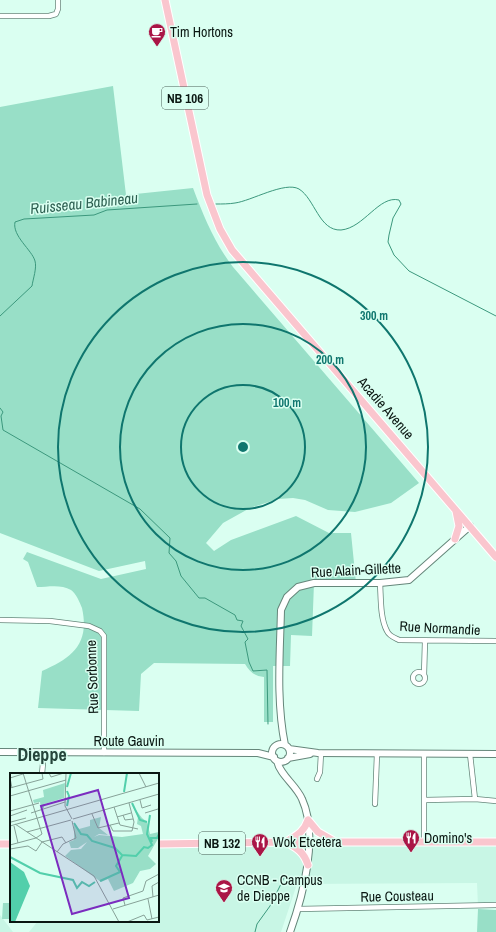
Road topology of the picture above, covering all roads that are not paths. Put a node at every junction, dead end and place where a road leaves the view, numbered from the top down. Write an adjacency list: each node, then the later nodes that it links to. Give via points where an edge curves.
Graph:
1 (58, 0): 3 (street, via 56,14 49,16)
2 (165, 0): 4 (main road, Acadie Avenue / NB 106, via 207,195 220,229 232,250)
3 (0, 16)
4 (455, 509): 5 (main road, Acadie Avenue / NB 106); 6 (main road, via 458,526)
5 (470, 526): 6 (street, Rue Alain-Gillette); 7 (main road, Acadie Avenue / NB 106)
6 (455, 539): 8 (street, Rue Alain-Gillette, via 409,580)
7 (496, 557)
8 (380, 583): 10 (street, Rue Normandie, via 387,632 400,640); 13 (street, Rue Alain-Gillette, via 314,583 298,587 287,597 281,610)
9 (0, 620): 18 (street, Rue Sorbonne, via 50,621 89,626 104,636)
10 (426, 641): 11 (street, Rue Normandie); 12 (street)
11 (496, 641)
12 (424, 675)
13 (281, 727): 14 (street, Rue Alain-Gillette); 15 (street, Rue Alain-Gillette)
14 (275, 747): 15 (street, Route Gauvin); 19 (street, Route Gauvin); 25 (street, Rue Alain-Gillette)
15 (287, 747): 20 (street); 26 (street, Rue Alain-Gillette)
16 (0, 752): 17 (street, Route Gauvin)
17 (44, 752): 18 (street, Route Gauvin); 27 (street)
18 (104, 753): 19 (street, Route Gauvin)
19 (258, 753): 25 (street, Route Gauvin)
20 (320, 753): 21 (street); 26 (street); 29 (street, via 320,772)
21 (377, 754): 22 (street); 33 (street)
22 (424, 754): 23 (street); 31 (street)
23 (470, 754): 24 (street); 30 (street)
24 (496, 754)
25 (276, 759): 26 (street); 28 (street)
26 (287, 759): 28 (street, Rue Alain-Gillette)
27 (42, 773)
28 (284, 774): 34 (street, via 302,798)
29 (317, 779)
30 (476, 799): 31 (street); 32 (street)
31 (424, 800): 38 (street)
32 (496, 801)
33 (375, 804)
34 (308, 820): 35 (main road, via 301,833); 36 (street); 37 (main road, via 326,838)
35 (286, 842): 36 (main road, NB 132); 40 (main road, NB 132); 41 (main road, via 302,851)
36 (308, 842): 37 (main road, NB 132); 41 (street)
37 (338, 842): 38 (main road, NB 132)
38 (424, 842): 39 (main road, NB 132)
39 (496, 842)
40 (159, 844)
41 (308, 865): 43 (street)
42 (496, 905): 43 (street, Rue Cousteau)
43 (298, 909): 44 (street)
44 (290, 932)

